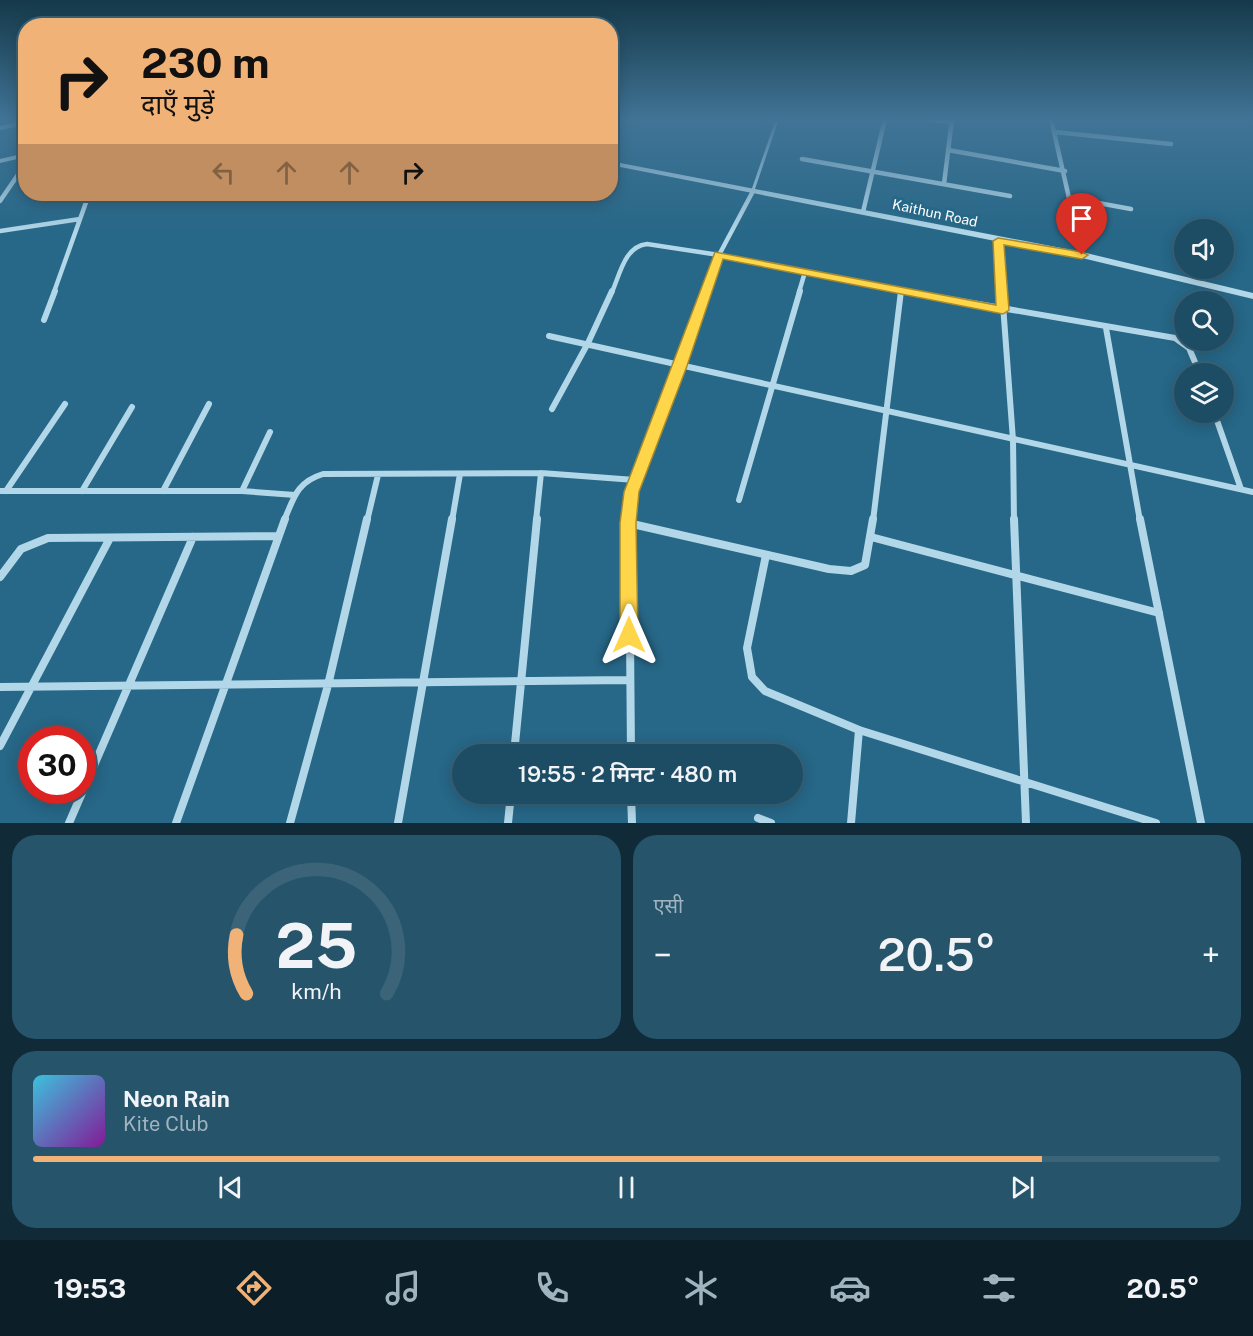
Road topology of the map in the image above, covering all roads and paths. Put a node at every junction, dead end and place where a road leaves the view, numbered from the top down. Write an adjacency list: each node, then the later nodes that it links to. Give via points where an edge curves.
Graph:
1 (16, 157): 8 (street)
2 (764, 157): 16 (lane)
3 (876, 157): 13 (street)
4 (947, 157): 15 (street)
5 (989, 157): 12 (street)
6 (1062, 157): 12 (street)
7 (802, 159): 13 (street)
8 (0, 161)
9 (18, 163): 11 (street)
10 (618, 165): 16 (street, Kaithun Road)
11 (0, 166)
12 (1065, 171): 18 (street)
13 (873, 172): 15 (street); 22 (street)
14 (18, 174): 19 (street)
15 (944, 184): 17 (street)
16 (752, 193): 22 (street, Kaithun Road); 26 (street)
17 (1010, 196)
18 (1071, 198): 21 (street); 27 (street)
19 (0, 201)
20 (86, 201): 23 (street)
21 (1131, 208)
22 (863, 212): 25 (street, Kaithun Road)
23 (80, 219): 24 (street); 32 (street)
24 (0, 231)
25 (998, 241): 27 (street, Kaithun Road); 31 (street)
26 (719, 255): 28 (street); 35 (street, via 637,245 631,250); 37 (street)
27 (1082, 255): 30 (street, Kaithun Road)
28 (805, 272): 29 (street); 38 (street)
29 (901, 291): 31 (street); 43 (street)
30 (1253, 296)
31 (1003, 310): 33 (street); 46 (street)
32 (44, 320)
33 (1106, 328): 36 (street, via 1186,342); 47 (street)
34 (549, 336): 35 (street)
35 (588, 343): 37 (street); 42 (street)
36 (1196, 363)
37 (681, 366): 38 (street); 51 (street)
38 (772, 386): 43 (street); 59 (street)
39 (65, 404): 53 (street)
40 (209, 404): 55 (street)
41 (132, 407): 54 (street)
42 (552, 409)
43 (887, 410): 46 (street); 63 (street)
44 (1218, 423): 52 (street)
45 (270, 432): 56 (street)
46 (1013, 440): 47 (street); 66 (street)
47 (1129, 465): 52 (street); 68 (street)
48 (541, 473): 49 (street); 51 (street); 70 (street)
49 (460, 474): 50 (street); 71 (street)
50 (378, 475): 58 (street, via 313,475 301,483); 72 (street)
51 (635, 480): 60 (street)
52 (1241, 489): 57 (street)
53 (3, 491): 54 (street)
54 (82, 491): 55 (street)
55 (164, 491): 56 (street)
56 (242, 491): 58 (street)
57 (1253, 492)
58 (295, 495): 61 (street)
59 (739, 500)
60 (628, 523): 65 (street); 69 (street)
61 (278, 536): 62 (street); 74 (street)
62 (193, 537): 64 (street); 73 (street)
63 (871, 537): 65 (street, via 868,561 851,571); 66 (street)
64 (110, 538): 67 (street, via 37,540 21,549); 76 (street)
65 (766, 555): 77 (street, via 747,648 752,677 776,698)
66 (1014, 573): 68 (street); 81 (street)
67 (0, 577)
68 (1159, 613): 95 (street)
69 (629, 680): 70 (street); 79 (street)
70 (521, 681): 71 (street); 78 (street)
71 (423, 683): 72 (street); 88 (street)
72 (328, 685): 74 (street); 87 (street)
73 (129, 686): 74 (street); 76 (street); 85 (street)
74 (226, 686): 86 (street)
75 (0, 687): 76 (street)
76 (32, 687): 80 (street)
77 (859, 730): 81 (street); 92 (street)
78 (515, 744)
79 (631, 744)
80 (0, 746)
81 (1023, 780): 93 (street); 94 (street)
82 (509, 804): 89 (street)
83 (631, 804): 90 (street)
84 (758, 818): 91 (street)
85 (69, 823)
86 (177, 823)
87 (290, 823)
88 (398, 823)
89 (508, 823)
90 (632, 823)
91 (771, 823)
92 (851, 823)
93 (1026, 823)
94 (1156, 823)
95 (1201, 823)

